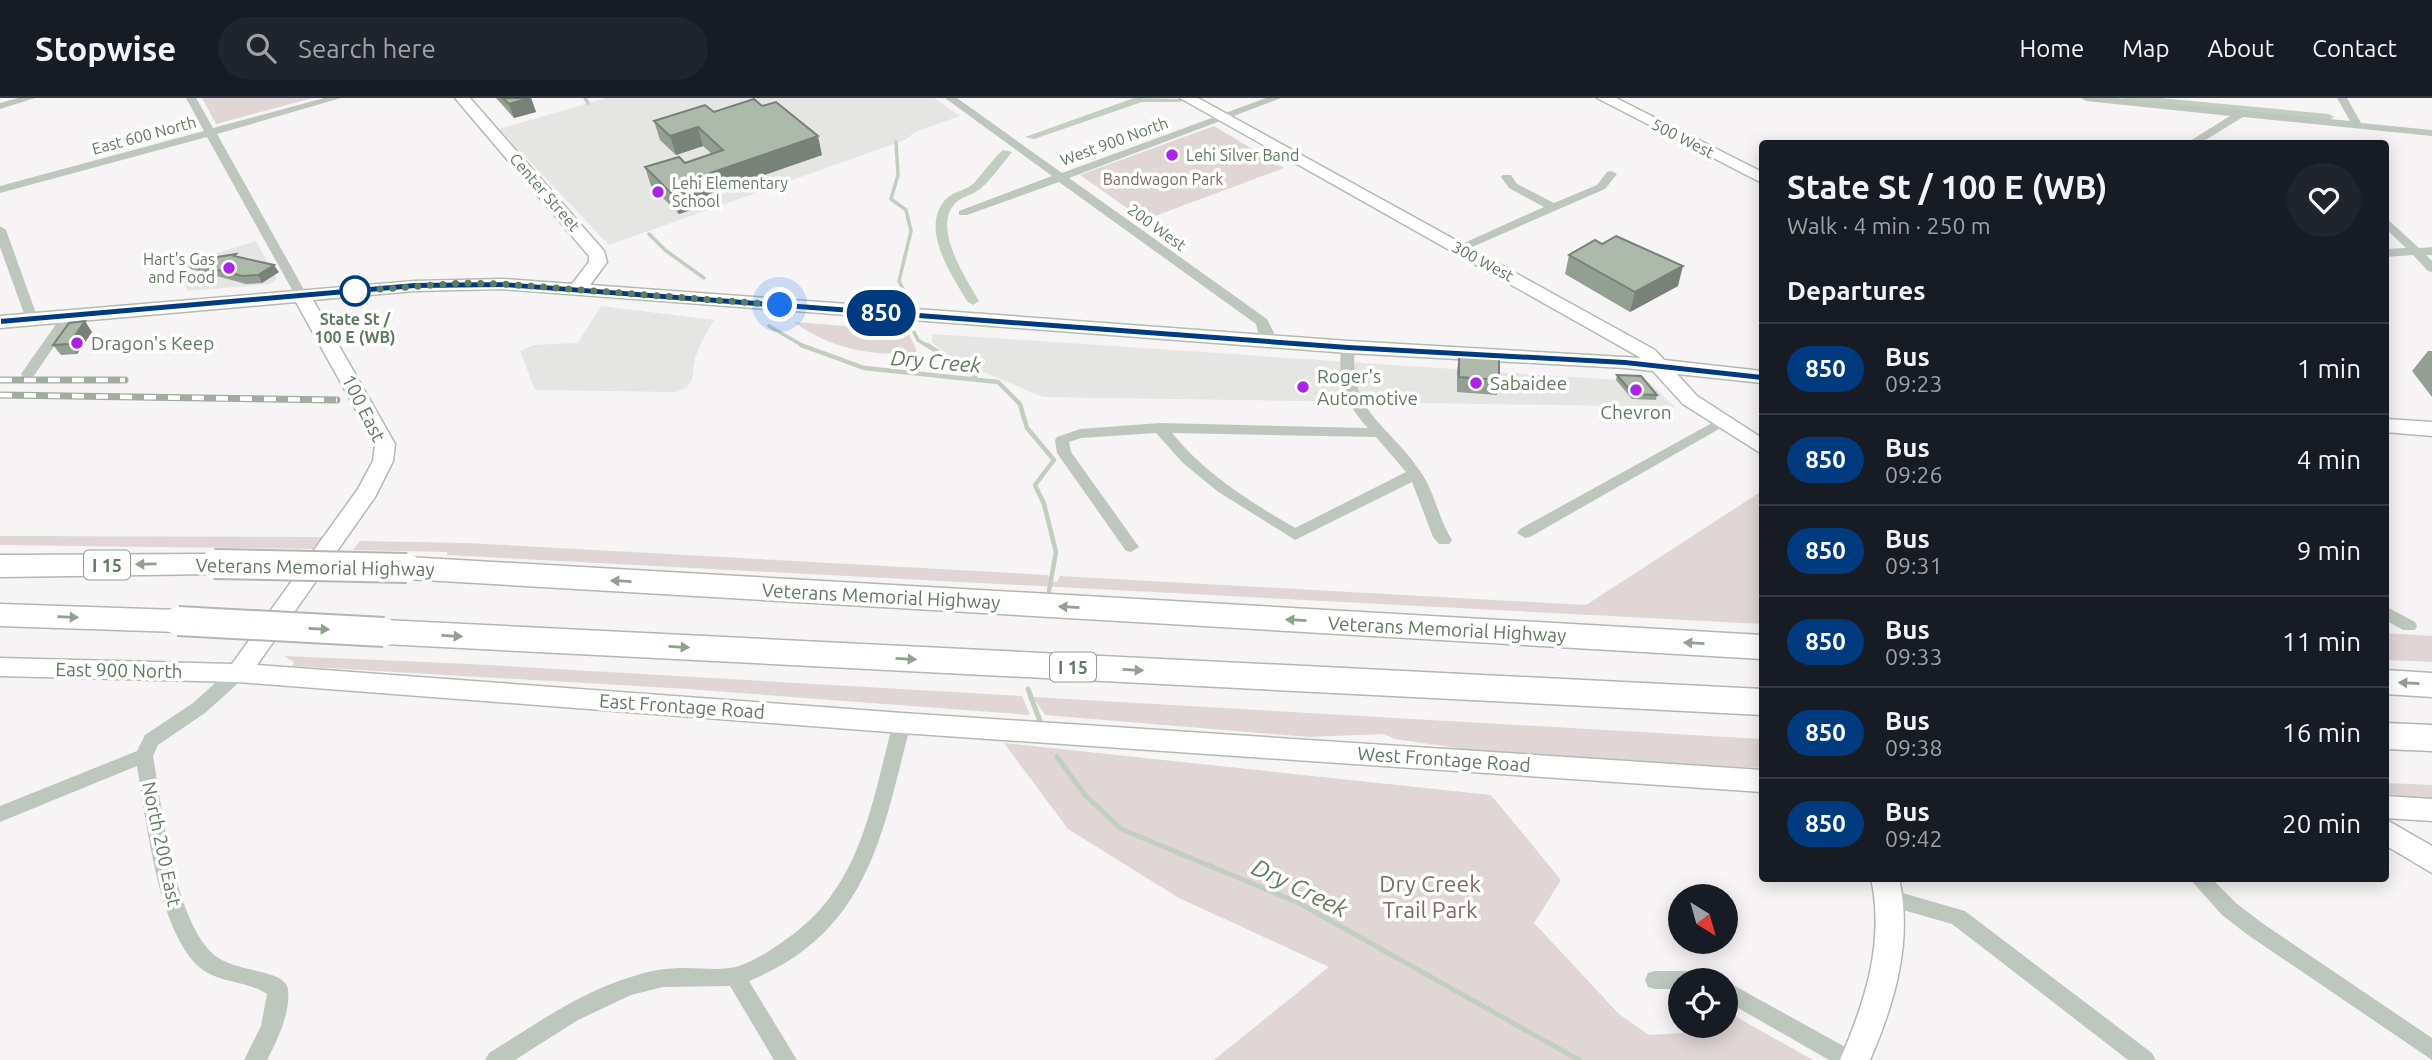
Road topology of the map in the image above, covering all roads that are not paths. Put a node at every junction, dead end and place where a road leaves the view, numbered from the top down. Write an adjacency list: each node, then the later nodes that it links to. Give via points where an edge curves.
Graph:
1 (30, 98): 12 (street)
2 (191, 98): 16 (street, 100 East)
3 (336, 98): 16 (street, East 600 North)
4 (462, 98): 33 (street, Center Street, via 598,254 598,262)
5 (971, 98): 11 (street)
6 (1187, 98): 14 (street, 300 West)
7 (1276, 98): 14 (street, West 900 North)
8 (1604, 98): 20 (street, 500 West)
9 (2086, 98): 13 (street)
10 (2342, 98): 15 (street)
11 (953, 100): 21 (street, 200 West)
12 (0, 106)
13 (2242, 113): 15 (street); 18 (street)
14 (1220, 118): 21 (street, West 900 North); 28 (street, 300 West)
15 (2357, 125): 17 (street)
16 (211, 132): 23 (street, East 600 North); 34 (street, 100 East)
17 (2432, 133)
18 (2197, 140)
19 (1611, 174): 24 (street, via 1601,187)
20 (1759, 176)
21 (1060, 177): 25 (street, West 900 North); 38 (street, 200 West, via 1262,322)
22 (1507, 177): 24 (street, via 1513,186)
23 (0, 190)
24 (1552, 208): 28 (street)
25 (963, 214)
26 (2389, 225): 30 (street)
27 (0, 230): 36 (street)
28 (1459, 248): 40 (street, 300 West, via 1584,316 1648,354)
29 (2432, 251): 30 (street)
30 (2418, 252): 31 (street); 32 (street)
31 (2389, 253)
32 (2432, 268)
33 (577, 290): 34 (street, via 462,283); 38 (street)
34 (301, 295): 35 (street); 59 (street, 100 East, via 386,444 383,461 366,492)
35 (69, 316): 36 (street); 41 (street)
36 (32, 319): 37 (street)
37 (0, 322)
38 (1266, 341): 39 (street)
39 (1348, 347): 40 (street); 47 (street, via 1343,370 1355,401)
40 (1657, 365): 42 (street); 43 (street, 300 West, via 1685,395)
41 (28, 374)
42 (1759, 377)
43 (1721, 422): 48 (street, 300 West); 50 (street)
44 (2389, 425): 46 (street)
45 (1160, 428): 47 (street); 49 (street, via 1174,448 1235,497 1295,534); 52 (street, via 1080,434 1062,440 1064,453)
46 (2432, 429)
47 (1380, 433): 49 (street)
48 (1759, 445)
49 (1415, 474): 51 (street, via 1428,500 1434,528)
50 (1525, 533)
51 (1444, 540)
52 (1131, 547)
53 (0, 566): 57 (highway, Veterans Memorial Highway / I 15, one-way to 53, bridge, via 407,568)
54 (2389, 614): 56 (street, via 2409,626)
55 (0, 615): 62 (highway, I 15, one-way to 62, bridge)
56 (2389, 625)
57 (1759, 647)
58 (0, 667): 59 (street, East 900 North)
59 (238, 673): 63 (street, East Frontage Road); 67 (street, North 200 East, via 151,740)
60 (2389, 682): 61 (highway, one-way to 60)
61 (2432, 685)
62 (1759, 702)
63 (902, 723): 65 (street, East Frontage Road); 76 (street, via 870,848 848,891 814,934)
64 (2389, 736): 66 (highway)
65 (1126, 738): 68 (street, West Frontage Road)
66 (2432, 738)
67 (144, 756): 71 (street); 81 (street, North 200 East, via 176,912 190,944 212,965 261,978 278,989 275,1020)
68 (1759, 781)
69 (2389, 807): 70 (street)
70 (2432, 810)
71 (0, 814)
72 (2389, 834): 73 (street)
73 (2432, 861)
74 (2202, 882): 80 (street, via 2255,929)
75 (1888, 889): 85 (street, via 1886,968 1878,1004); 86 (street, via 1958,917)
76 (735, 976): 82 (street, via 684,975 617,991); 83 (street)
77 (1655, 980): 78 (street)
78 (1668, 980)
79 (1738, 997): 84 (street)
80 (2432, 1050)
81 (255, 1060)
82 (496, 1060)
83 (786, 1060)
84 (1849, 1060)
85 (1855, 1060)
86 (2145, 1060)

